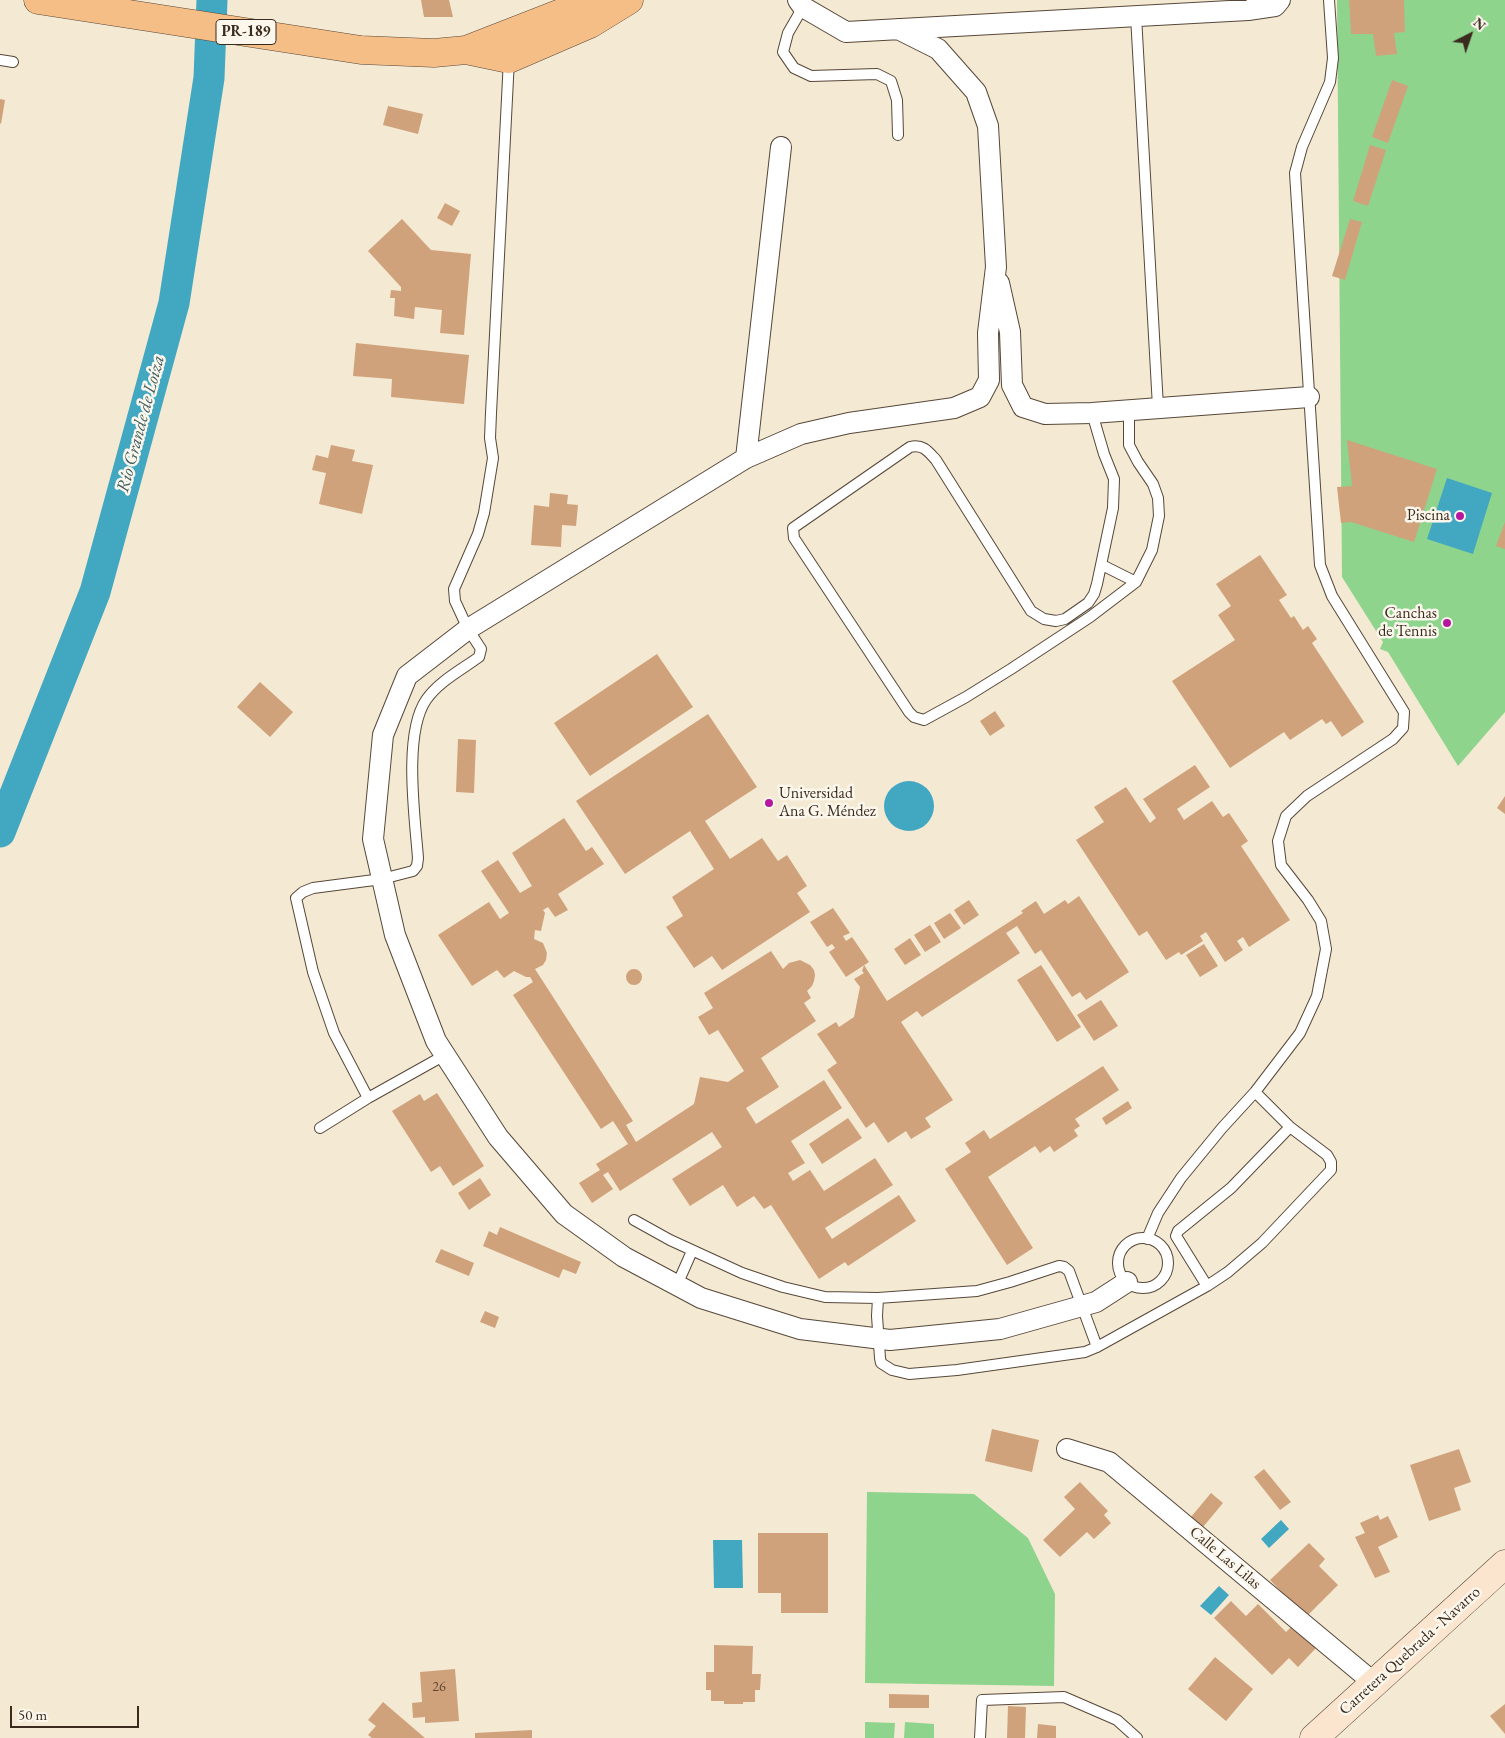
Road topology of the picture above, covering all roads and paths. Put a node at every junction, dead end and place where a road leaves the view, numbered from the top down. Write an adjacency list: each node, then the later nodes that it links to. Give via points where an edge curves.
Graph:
1 (38, 0): 10 (main road, PR-189, via 360,50 434,53)
2 (629, 0): 11 (main road, via 590,24)
3 (1280, 0): 7 (street, via 1274,6 1248,10)
4 (1328, 0): 17 (lane, via 1333,58 1330,82 1302,147 1296,173)
5 (582, 2): 10 (main road, PR-189)
6 (800, 4): 9 (street, via 846,32); 14 (lane, via 783,52 794,68 811,76 877,74 891,81 897,100)
7 (1176, 7): 8 (street)
8 (1136, 16): 9 (street); 18 (lane)
9 (898, 29): 16 (street, via 938,49 976,92 988,126)
10 (466, 50): 11 (main road, PR-189)
11 (509, 59): 24 (lane, via 491,412 493,458 478,534 454,589 455,600)
12 (0, 60): 13 (lane)
13 (14, 62)
14 (898, 135)
15 (781, 146): 21 (street)
16 (996, 267): 20 (street, via 1010,332 1012,385 1023,407 1045,414); 21 (street, via 988,333 989,380 980,397 954,408 849,423 801,434)
17 (1309, 398): 18 (street); 27 (lane, via 1320,565 1332,596 1404,712 1403,728 1393,739 1307,796 1286,816 1278,842 1282,865 1321,921 1326,949 1317,996 1300,1033)
18 (1158, 407): 19 (street)
19 (1129, 411): 20 (street); 23 (lane, via 1129,445 1153,484 1159,516 1152,550)
20 (1092, 413): 22 (lane, via 1114,479 1113,508)
21 (746, 458): 24 (street)
22 (1102, 566): 23 (lane); 23 (lane, via 1088,603 1066,620 1044,619 1031,611 936,460 924,447 917,445 793,528 794,538 909,712 924,720 966,697 1090,617)
23 (1136, 582)
24 (468, 629): 25 (street, via 407,676 382,735 373,839); 25 (lane, via 481,649 479,657 426,700 413,742 417,866 408,873)
25 (382, 878): 26 (street, via 395,935 436,1041); 28 (lane, via 313,888 296,898 313,972 334,1033)
26 (445, 1054): 28 (lane); 35 (street, via 498,1137 564,1214 624,1257)
27 (1255, 1092): 29 (lane); 32 (lane, via 1181,1178 1158,1213)
28 (368, 1098): 30 (lane)
29 (1290, 1127): 36 (lane, via 1231,1188 1178,1231 1176,1236); 36 (lane, via 1326,1155 1331,1162 1331,1170 1262,1243)
30 (320, 1128)
31 (634, 1220): 33 (lane)
32 (1148, 1238): 34 (lane, via 1134,1240 1120,1253 1120,1272); 34 (lane, via 1161,1245 1167,1253 1167,1273 1153,1286 1143,1288)
33 (692, 1251): 35 (lane); 37 (lane, via 783,1287 825,1296)
34 (1127, 1282): 38 (street, via 1096,1302)
35 (677, 1285): 39 (street, via 701,1298 800,1329)
36 (1207, 1286): 40 (lane)
37 (878, 1298): 38 (lane, via 977,1291 1059,1266 1069,1271); 39 (lane)
38 (1082, 1306): 39 (street, via 1000,1329); 40 (lane)
39 (878, 1340): 40 (lane, via 881,1363 909,1374 967,1369)
40 (1097, 1348)
41 (1067, 1449): 43 (street, Calle Las Lilas, via 1109,1462)
42 (1505, 1564): 43 (street, Carretera Quebrada - Navarro)
43 (1374, 1683): 46 (street, Carretera Quebrada - Navarro)
44 (980, 1738): 45 (lane, via 982,1700 1064,1697 1117,1720)
45 (1137, 1738)
46 (1314, 1738)

